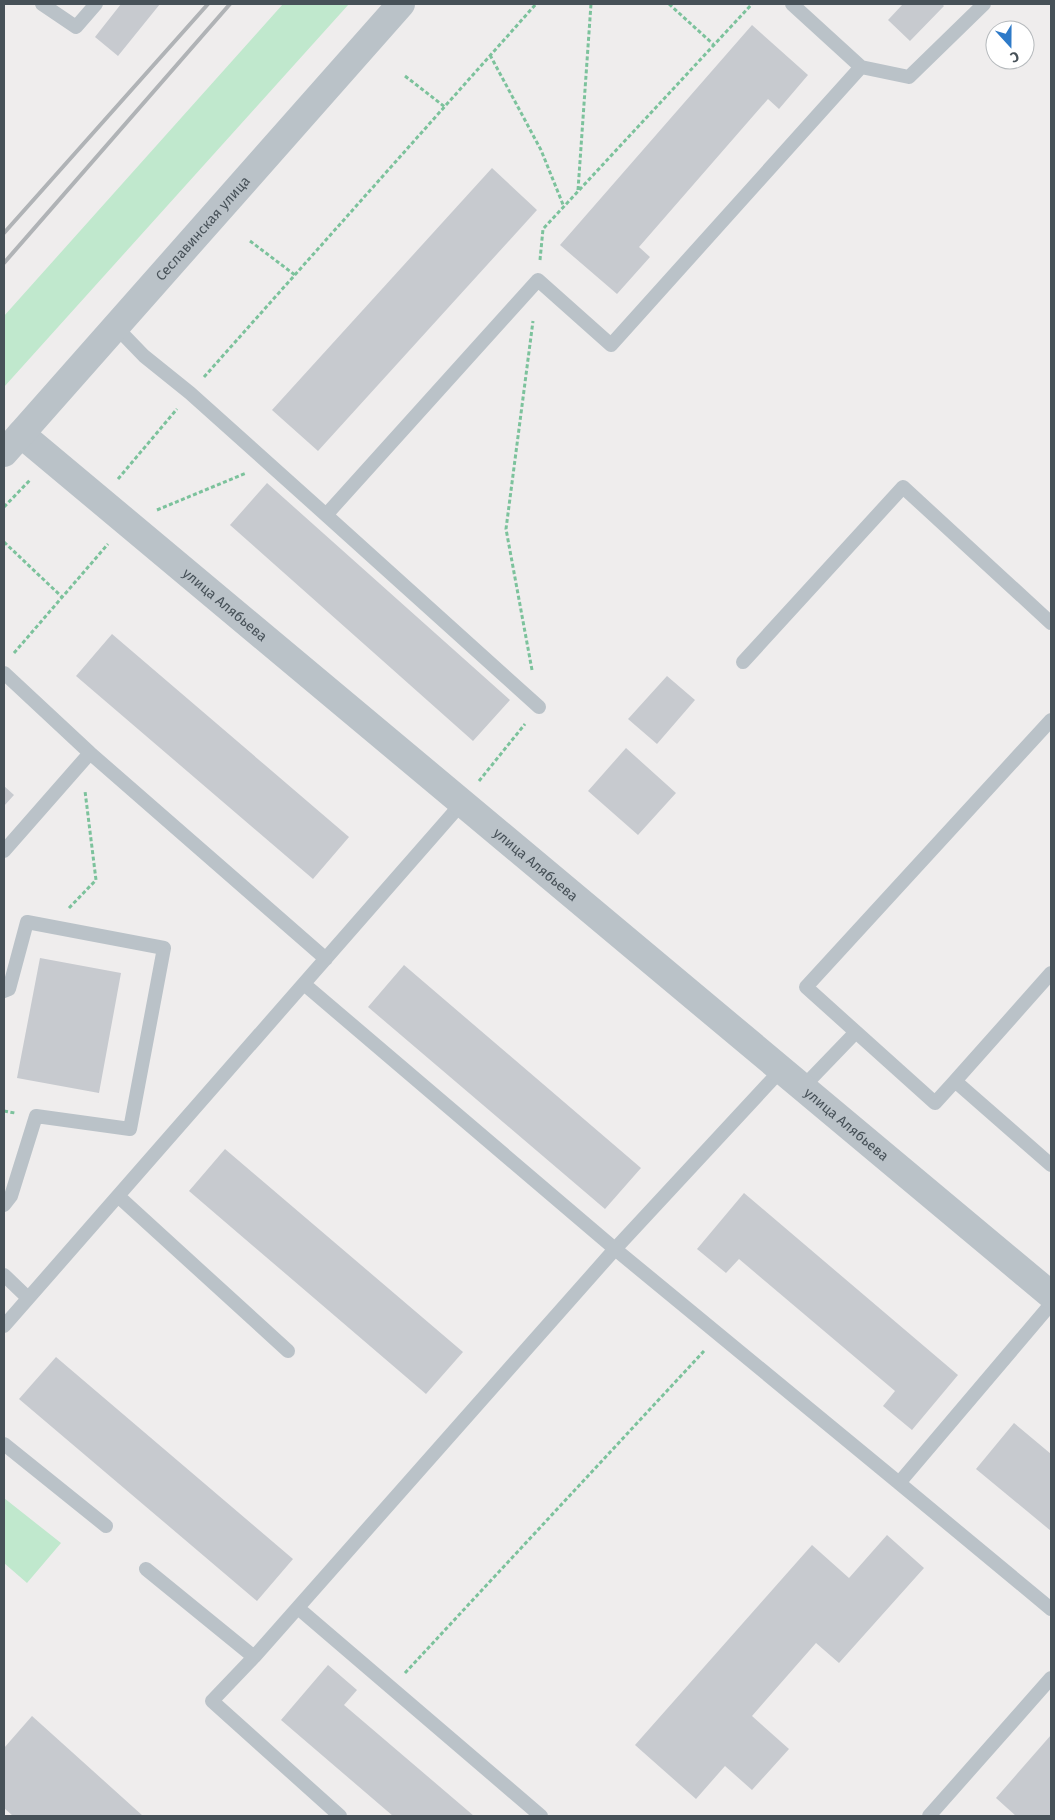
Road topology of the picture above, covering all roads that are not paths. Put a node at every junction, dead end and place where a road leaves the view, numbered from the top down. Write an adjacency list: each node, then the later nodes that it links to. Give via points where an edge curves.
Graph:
1 (42, 4): 2 (lane, via 76,27)
2 (96, 4)
3 (401, 4): 7 (street, Сеславинская улица)
4 (792, 4): 6 (lane)
5 (984, 4): 6 (lane, via 909,78)
6 (862, 67): 9 (lane, via 611,345 538,280)
7 (116, 327): 8 (street, Сеславинская улица); 9 (lane, via 144,356)
8 (13, 443): 16 (street, улица Алябьева, via 100,500)
9 (326, 515): 13 (lane)
10 (1051, 623): 11 (lane, via 903,487)
11 (743, 662)
12 (4, 673): 15 (lane)
13 (539, 707)
14 (1051, 720): 22 (lane, via 806,987)
15 (86, 758): 17 (lane); 18 (lane)
16 (462, 803): 18 (lane); 23 (street, улица Алябьева)
17 (4, 851)
18 (326, 959): 20 (lane)
19 (1051, 972): 24 (lane)
20 (304, 984): 27 (lane); 29 (lane)
21 (4, 991): 28 (lane, via 9,989 27,922 164,948 130,1129 36,1116 11,1196)
22 (856, 1032): 24 (lane, via 935,1103); 25 (lane)
23 (781, 1070): 25 (street, улица Алябьева); 29 (lane)
24 (955, 1081): 26 (lane)
25 (803, 1088): 31 (street, улица Алябьева)
26 (1051, 1165)
27 (118, 1196): 32 (lane); 35 (lane)
28 (4, 1204)
29 (616, 1249): 37 (lane); 40 (lane)
30 (4, 1275): 32 (lane)
31 (1051, 1295)
32 (28, 1298): 34 (lane)
33 (1051, 1304): 37 (lane)
34 (4, 1326)
35 (288, 1352)
36 (4, 1444): 38 (lane)
37 (899, 1483): 41 (lane)
38 (106, 1526)
39 (146, 1568): 42 (lane)
40 (298, 1608): 42 (lane); 45 (lane)
41 (1051, 1609)
42 (254, 1657): 44 (lane, via 212,1701)
43 (1051, 1678): 46 (lane)
44 (340, 1816)
45 (541, 1816)
46 (929, 1816)

